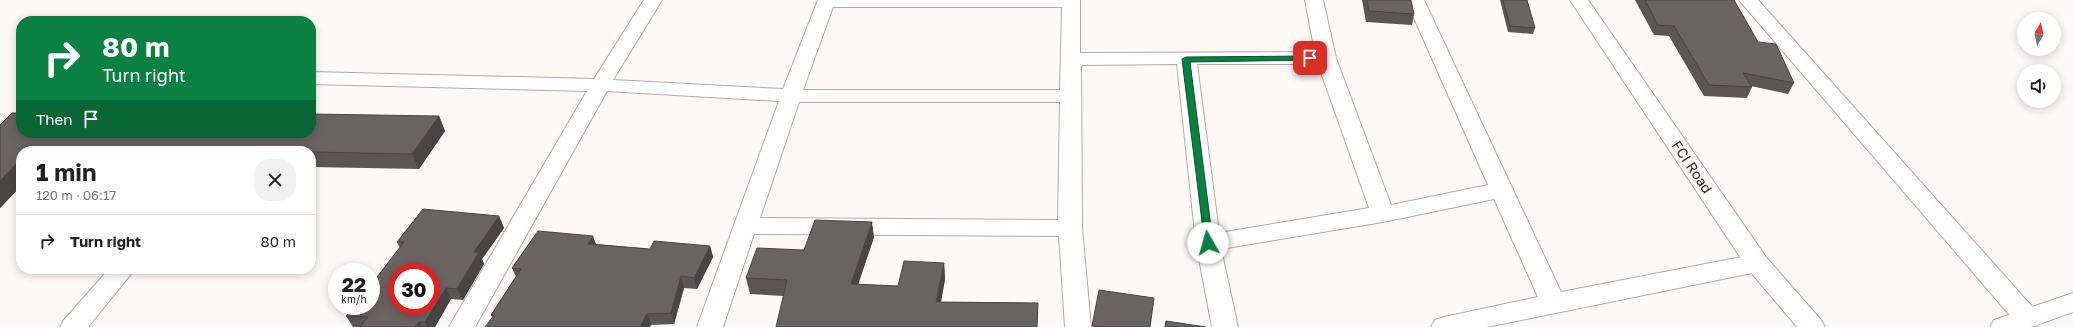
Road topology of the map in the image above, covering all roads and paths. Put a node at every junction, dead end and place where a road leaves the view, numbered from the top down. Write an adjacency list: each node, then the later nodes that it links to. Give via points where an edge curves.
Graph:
1 (653, 0): 13 (street)
2 (1314, 0): 9 (street)
3 (1401, 0): 4 (street)
4 (1415, 0): 16 (street)
5 (1579, 0): 21 (street, FCI Road)
6 (1748, 0): 25 (street)
7 (827, 1): 8 (street); 14 (street)
8 (1071, 1): 10 (street)
9 (1326, 58): 11 (street); 17 (street)
10 (1070, 59): 11 (street); 15 (street)
11 (1186, 59): 20 (street)
12 (316, 78): 13 (street)
13 (600, 85): 14 (street); 27 (street)
14 (791, 96): 15 (street); 18 (street)
15 (1070, 96): 19 (street)
16 (1501, 190): 17 (street); 24 (street)
17 (1383, 214): 20 (street)
18 (745, 226): 19 (street); 28 (street)
19 (1070, 228): 29 (street)
20 (1208, 243): 30 (street)
21 (1757, 263): 24 (street); 32 (street, FCI Road)
22 (118, 274): 26 (street)
23 (2073, 302): 25 (street)
24 (1553, 303): 31 (street)
25 (2028, 319): 33 (street)
26 (73, 327)
27 (462, 327)
28 (710, 327)
29 (1078, 327)
30 (1225, 327)
31 (1444, 327)
32 (1812, 327)
33 (2003, 327)

